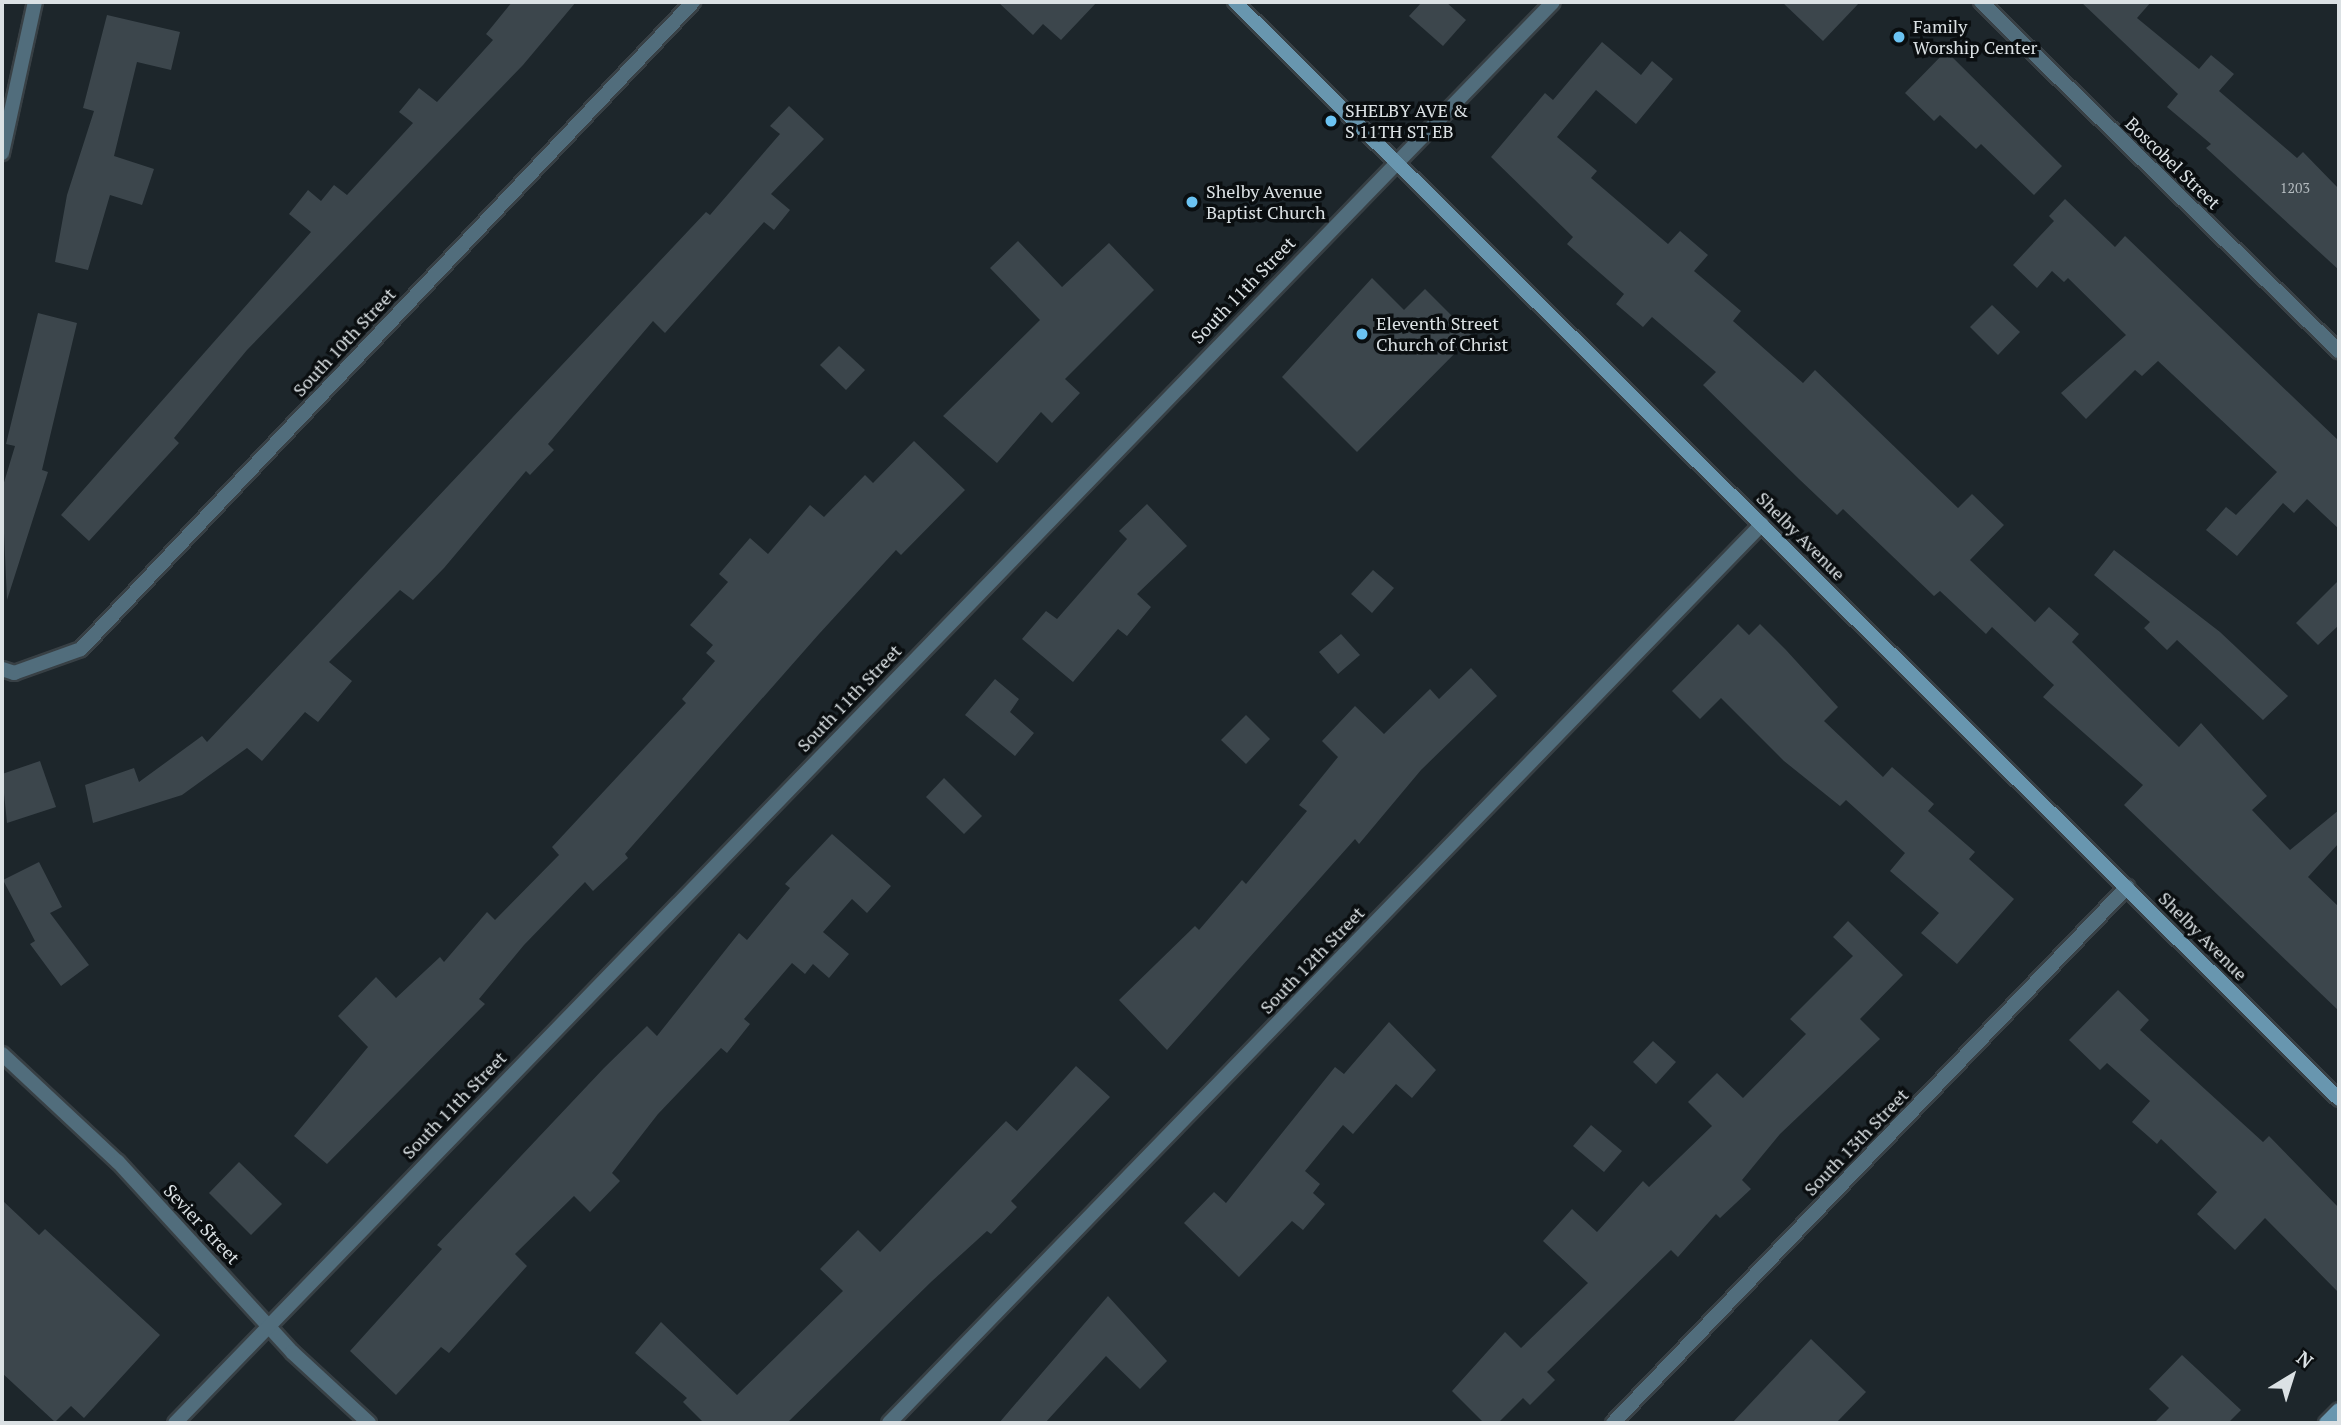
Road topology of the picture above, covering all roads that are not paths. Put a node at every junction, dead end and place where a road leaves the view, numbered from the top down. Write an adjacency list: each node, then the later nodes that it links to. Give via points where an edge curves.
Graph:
1 (35, 2): 6 (street)
2 (693, 2): 11 (street, South 10th Street, via 81,649 15,673)
3 (1235, 2): 8 (street, Shelby Avenue)
4 (1553, 2): 8 (street, South 11th Street)
5 (1981, 2): 9 (street, Boscobel Street)
6 (9, 87): 7 (street)
7 (2, 153)
8 (1396, 160): 10 (street, Shelby Avenue); 15 (street, South 11th Street)
9 (2339, 351)
10 (1762, 524): 12 (street, Shelby Avenue); 19 (street, South 12th Street)
11 (2, 669)
12 (2127, 887): 14 (street, Shelby Avenue); 20 (street, South 13th Street)
13 (2, 1054): 15 (street, Sevier Street, via 118,1162)
14 (2339, 1099)
15 (269, 1327): 17 (street, South 11th Street); 18 (street, Sevier Street)
16 (2339, 1410): 21 (street)
17 (175, 1423)
18 (369, 1423)
19 (889, 1423)
20 (1613, 1423)
21 (2326, 1423)

